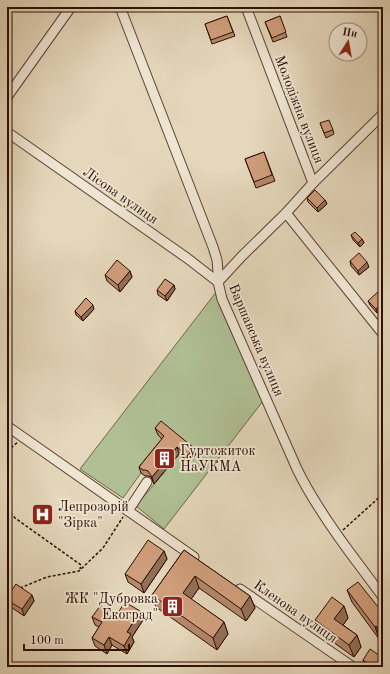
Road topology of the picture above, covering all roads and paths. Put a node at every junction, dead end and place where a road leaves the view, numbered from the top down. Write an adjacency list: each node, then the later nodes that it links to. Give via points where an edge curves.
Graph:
1 (71, 7): 4 (street)
2 (120, 7): 9 (street, Варшавська вулиця, via 214,247)
3 (246, 7): 7 (street, Молодіжна вулиця)
4 (7, 97)
5 (383, 114): 7 (street)
6 (7, 132): 9 (street, Лісова вулиця)
7 (313, 183): 8 (street, Молодіжна вулиця)
8 (286, 213): 9 (street, Молодіжна вулиця); 10 (street)
9 (218, 282): 18 (street, Варшавська вулиця, via 224,304 297,469 310,495)
10 (383, 334)
11 (7, 426): 12 (street)
12 (23, 437): 13 (path); 17 (street)
13 (7, 451)
14 (147, 482): 17 (street)
15 (383, 494): 18 (path)
16 (7, 509): 20 (path, via 15,518 81,565)
17 (128, 511): 19 (street); 20 (path, via 103,548)
18 (338, 535): 23 (street, Варшавська вулиця)
19 (202, 563)
20 (79, 571): 22 (path, via 47,577)
21 (235, 586): 24 (street, Кленова вулиця)
22 (20, 588)
23 (383, 596)
24 (353, 667)

